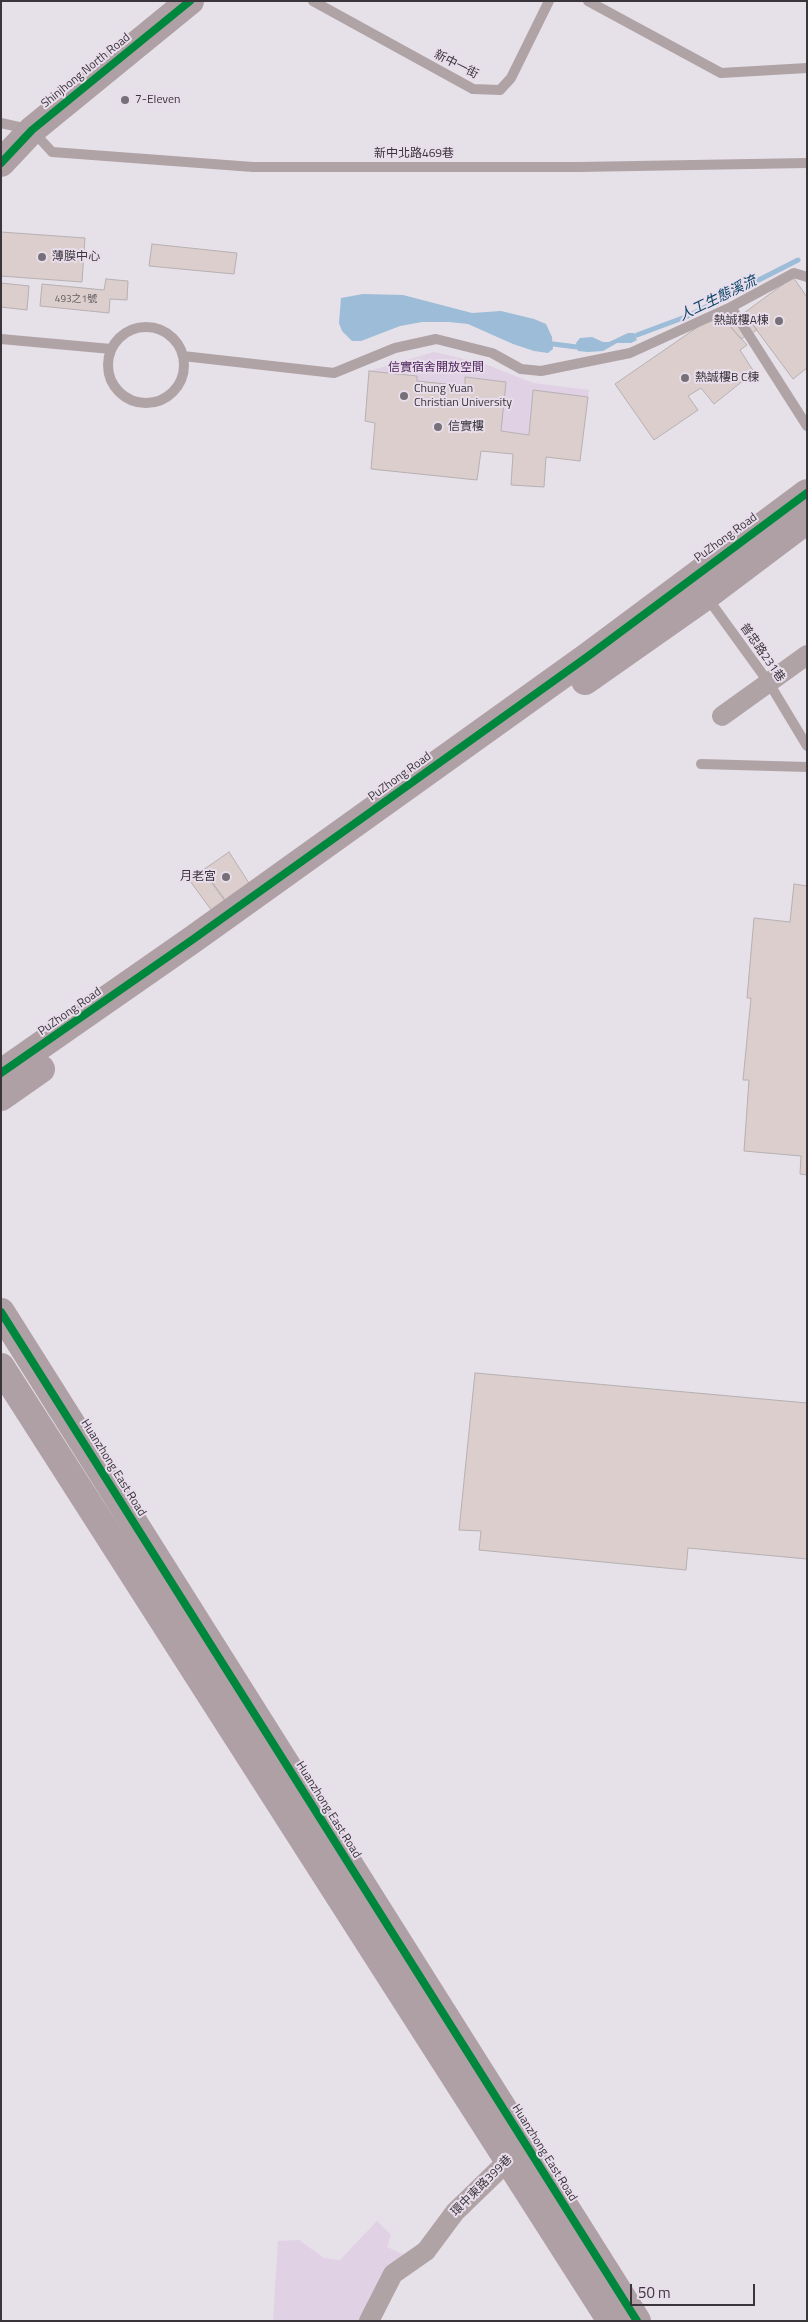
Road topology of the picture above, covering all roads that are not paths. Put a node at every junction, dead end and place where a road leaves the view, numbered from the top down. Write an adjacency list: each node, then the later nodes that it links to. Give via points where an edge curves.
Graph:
1 (190, 1): 7 (street, Shinjhong North Road)
2 (314, 1): 3 (lane, 新中一街, via 473,89 500,90 511,78)
3 (549, 1)
4 (588, 1): 5 (lane, via 721,72)
5 (807, 68)
6 (1, 123): 7 (lane)
7 (32, 130): 8 (street, Shinjhong North Road); 9 (lane, 新中北路469巷, via 52,152 253,167 580,167)
8 (1, 162)
9 (807, 162)
10 (807, 277): 11 (lane, via 794,274)
11 (731, 307): 14 (lane, via 630,353 541,371 521,369 492,353 436,339 395,348 334,373); 15 (lane)
12 (1, 339): 13 (lane)
13 (111, 349): 14 (lane, via 129,330 154,327 176,340); 14 (lane, via 108,373 112,385 131,401 143,404 167,398 176,389 182,377)
14 (183, 356)
15 (807, 426)
16 (807, 493): 18 (street, PuZhong Road)
17 (807, 520): 18 (street, PuZhong Road)
18 (699, 586): 20 (lane, 普忠路231巷); 25 (street, PuZhong Road, via 579,663); 26 (street, PuZhong Road, via 198,959)
19 (807, 655): 20 (street)
20 (769, 682): 21 (street); 22 (lane, 普忠路231巷)
21 (722, 716)
22 (807, 746)
23 (701, 764): 24 (lane)
24 (807, 768)
25 (1, 1073)
26 (1, 1097)
27 (1, 1312): 29 (street, Huanzhong East Road)
28 (1, 1367): 29 (street, Huanzhong East Road)
29 (516, 2153): 30 (street, 環中東路399巷, via 455,2212 426,2251 393,2274); 31 (street, Huanzhong East Road); 32 (street, Huanzhong East Road)
30 (369, 2321)
31 (611, 2321)
32 (637, 2321)

